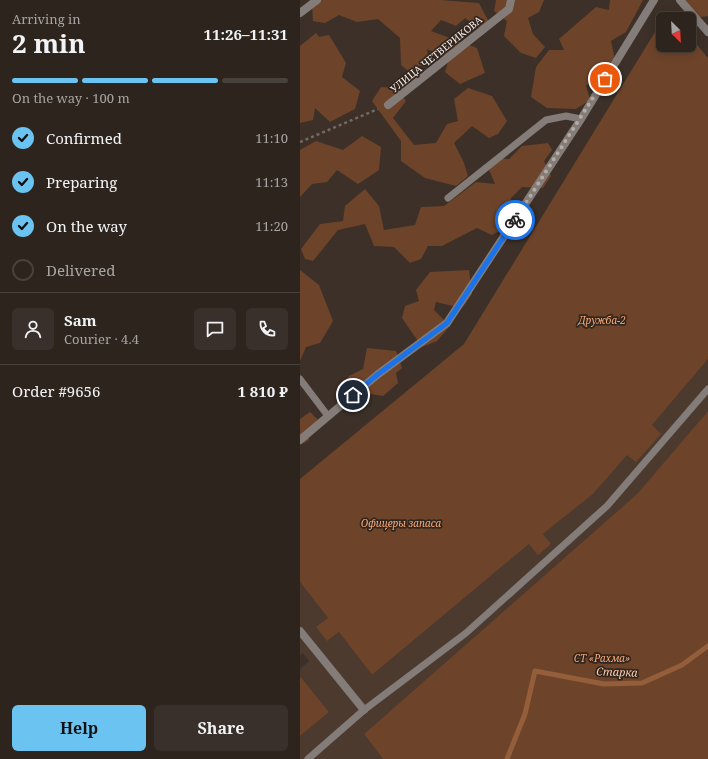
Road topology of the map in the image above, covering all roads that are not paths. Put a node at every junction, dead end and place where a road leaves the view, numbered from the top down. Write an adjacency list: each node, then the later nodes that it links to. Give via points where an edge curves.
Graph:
1 (317, 0): 5 (street)
2 (511, 0): 7 (street, УЛИЦА ЧЕТВЕРИКОВА, via 508,9)
3 (654, 0): 8 (street)
4 (680, 0): 6 (street)
5 (300, 13)
6 (708, 32)
7 (388, 105)
8 (581, 119): 9 (lane, via 566,116 546,120); 12 (street, via 447,323 377,375)
9 (448, 198)
10 (300, 379): 12 (lane)
11 (708, 389): 15 (lane, via 607,506 466,633)
12 (328, 416): 13 (street)
13 (300, 440)
14 (300, 631): 15 (street)
15 (364, 710): 16 (lane)
16 (308, 759)

